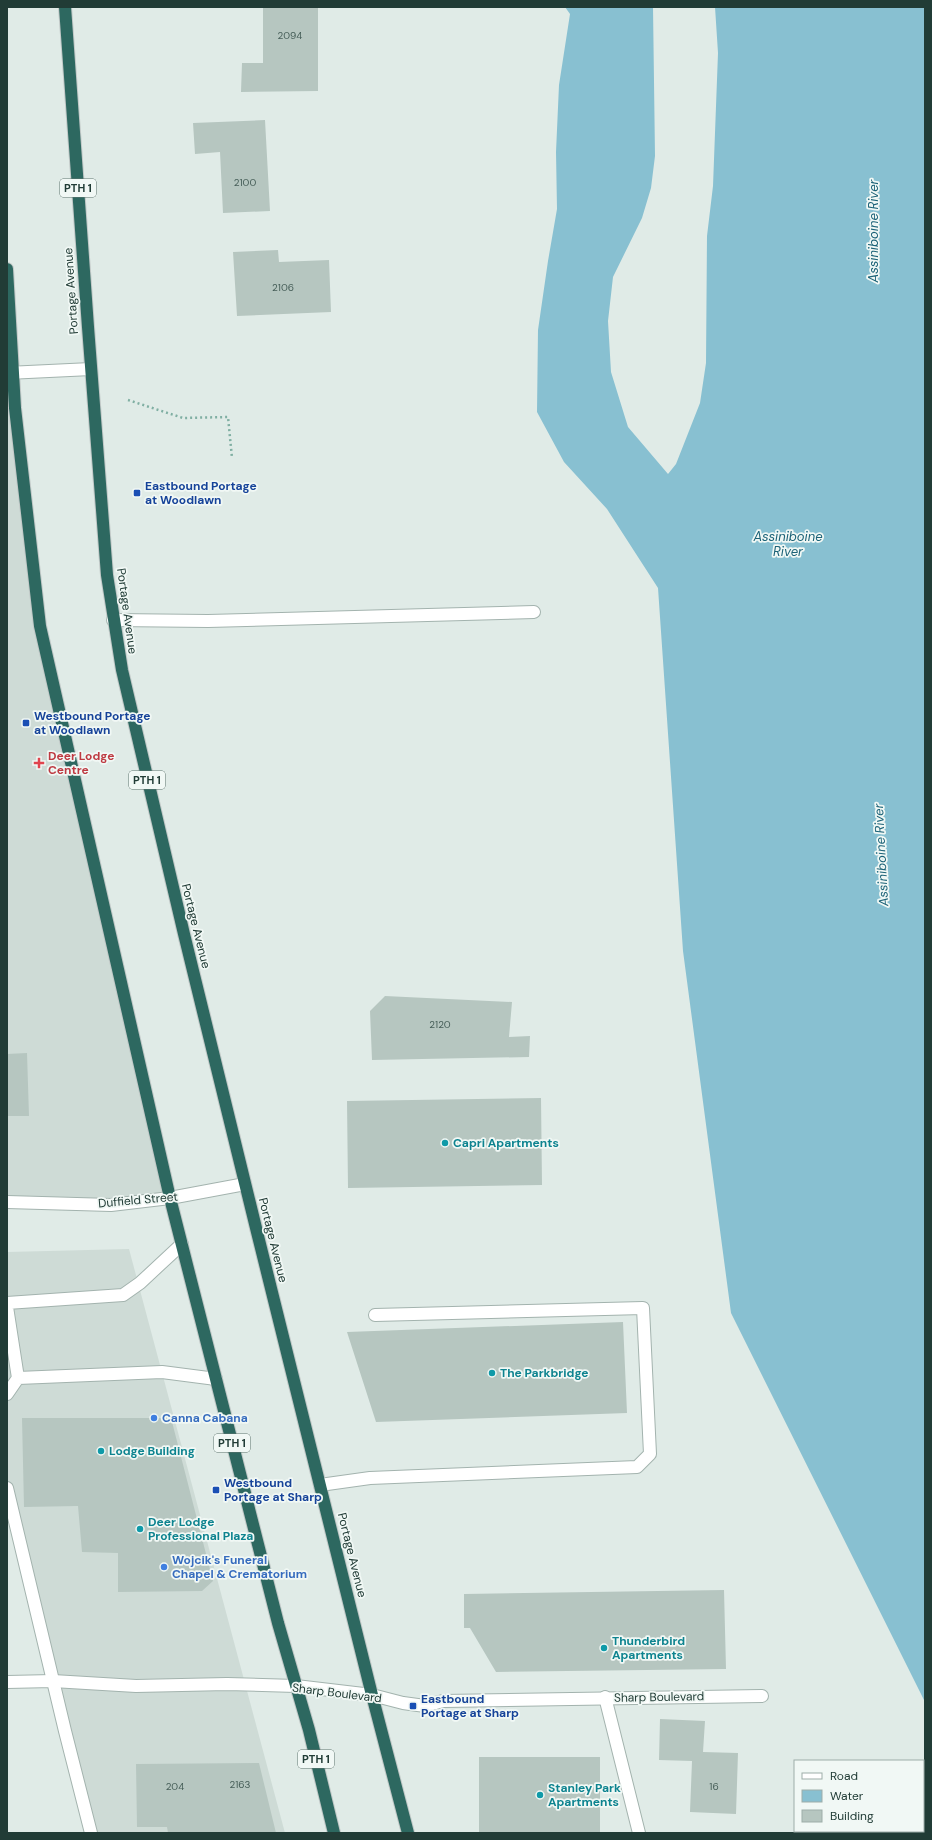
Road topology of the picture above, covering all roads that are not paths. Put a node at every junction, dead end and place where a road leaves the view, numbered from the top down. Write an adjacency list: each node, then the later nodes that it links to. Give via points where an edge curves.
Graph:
1 (65, 7): 3 (highway, Portage Avenue / PTH 1)
2 (7, 269): 4 (highway, PTH 1)
3 (91, 369): 4 (street); 6 (highway, Portage Avenue / PTH 1)
4 (10, 373): 8 (highway, PTH 1, via 40,626)
5 (534, 612): 6 (street, via 208,621)
6 (113, 620): 7 (highway, Portage Avenue / PTH 1, via 133,720)
7 (245, 1184): 8 (street, Duffield Street); 17 (highway, Portage Avenue / PTH 1)
8 (170, 1198): 9 (street, Duffield Street, via 111,1205); 10 (highway, PTH 1)
9 (7, 1202)
10 (182, 1244): 11 (street, via 140,1283 123,1295); 15 (highway, PTH 1)
11 (7, 1303)
12 (7, 1307): 14 (street)
13 (375, 1315): 17 (street, via 643,1308 650,1454 637,1468 370,1478)
14 (18, 1378): 15 (street, via 162,1372); 16 (street)
15 (216, 1379): 21 (highway, PTH 1)
16 (7, 1394)
17 (320, 1485): 22 (highway, Portage Avenue / PTH 1)
18 (7, 1488): 19 (street)
19 (53, 1681): 20 (street, Sharp Boulevard); 21 (street, Sharp Boulevard, via 136,1686); 25 (street)
20 (7, 1682)
21 (296, 1686): 22 (street, Sharp Boulevard); 26 (highway, PTH 1)
22 (372, 1695): 24 (street, Sharp Boulevard, via 425,1706 443,1701); 27 (highway, Portage Avenue / PTH 1)
23 (762, 1696): 24 (street, Sharp Boulevard)
24 (605, 1697): 28 (street)
25 (91, 1833)
26 (334, 1833)
27 (408, 1833)
28 (639, 1833)

